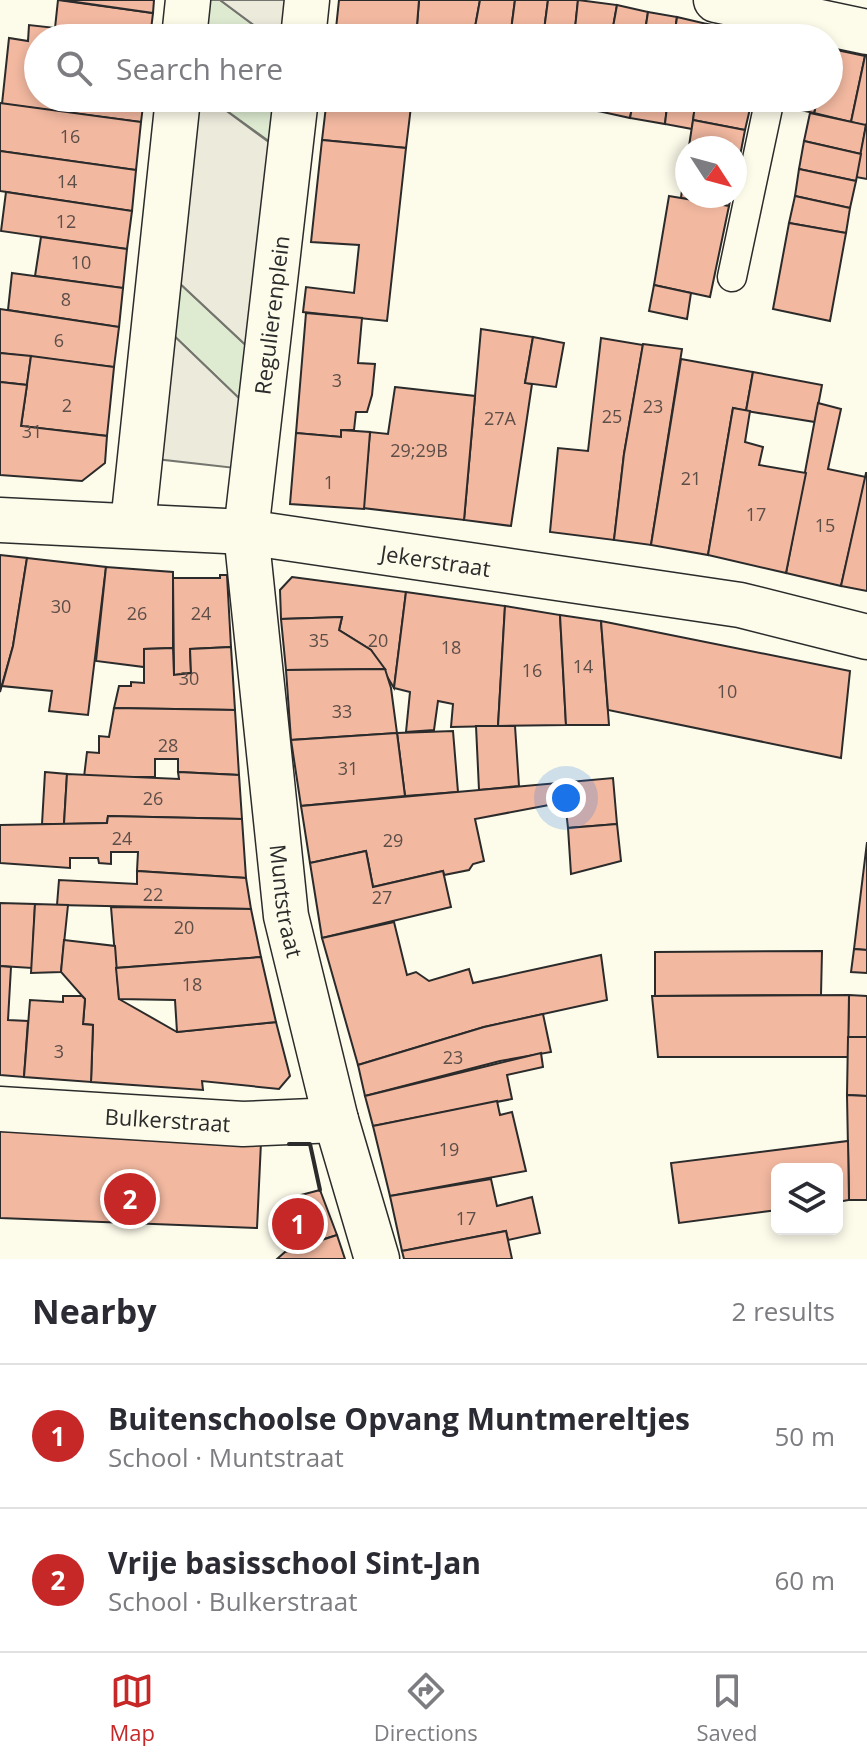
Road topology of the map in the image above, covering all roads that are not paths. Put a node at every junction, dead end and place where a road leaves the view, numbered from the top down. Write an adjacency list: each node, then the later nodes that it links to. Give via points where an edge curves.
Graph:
1 (188, 0): 4 (street)
2 (307, 0): 5 (street)
3 (716, 0): 6 (street)
4 (185, 24)
5 (304, 24)
6 (777, 24)
7 (843, 31): 8 (street)
8 (867, 32)
9 (177, 112): 14 (street)
10 (294, 112): 15 (street, Regulierenplein)
11 (767, 112): 12 (lane)
12 (732, 277)
13 (0, 520): 14 (street, Jekerstraat)
14 (133, 524): 15 (street, Jekerstraat)
15 (246, 532): 16 (street, Jekerstraat, via 740,605); 18 (street, Muntstraat, via 286,916)
16 (867, 637)
17 (0, 1109): 18 (street, Bulkerstraat, via 243,1124)
18 (336, 1120): 19 (street, Muntstraat)
19 (377, 1259)

